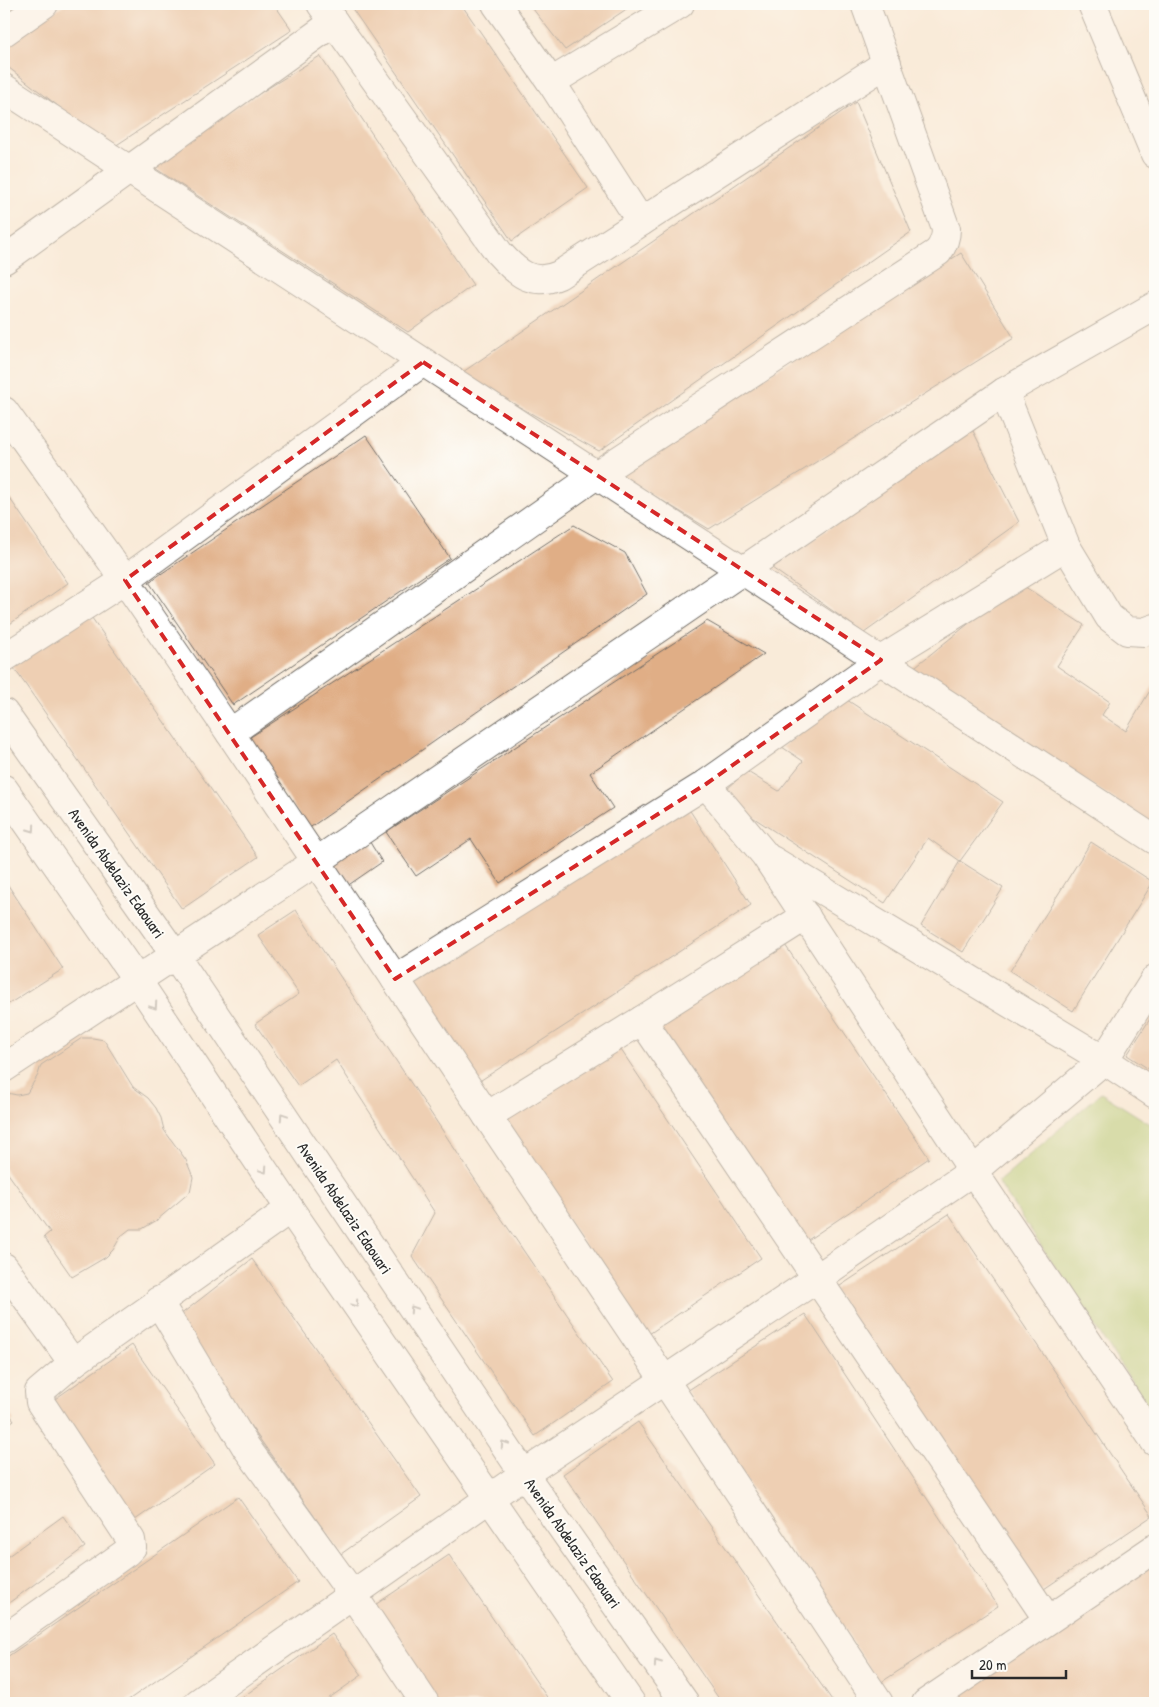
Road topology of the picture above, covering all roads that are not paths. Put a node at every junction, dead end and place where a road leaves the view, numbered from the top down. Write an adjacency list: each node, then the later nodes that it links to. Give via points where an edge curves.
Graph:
1 (44, 4): 7 (street)
2 (496, 4): 9 (street)
3 (680, 4): 9 (street)
4 (865, 4): 8 (street)
5 (1092, 4): 11 (street)
6 (328, 13): 12 (street); 13 (street, via 499,252 523,276 549,280)
7 (4, 32)
8 (888, 63): 13 (street); 19 (street, via 946,229 943,245 930,258)
9 (551, 82): 13 (street)
10 (4, 88): 12 (street)
11 (1155, 154)
12 (130, 170): 14 (street); 16 (street)
13 (641, 222)
14 (4, 260)
15 (1155, 306): 17 (street)
16 (422, 362): 19 (street); 22 (street)
17 (1004, 392): 20 (street); 21 (street)
18 (4, 411): 22 (street)
19 (596, 475): 21 (street); 27 (street)
20 (1066, 546): 23 (street, via 1109,617 1127,631 1144,632); 25 (street)
21 (743, 571): 25 (street); 32 (street)
22 (125, 580): 24 (street); 27 (street)
23 (1155, 628)
24 (4, 658)
25 (881, 660): 28 (street); 30 (street)
26 (4, 713): 34 (street, Avenida Abdelaziz Edaouari)
27 (230, 733): 32 (street)
28 (706, 784): 31 (street); 35 (street)
29 (4, 789): 37 (street, one-way to 37)
30 (1155, 840)
31 (765, 855): 33 (street); 39 (street)
32 (316, 862): 34 (street); 35 (street)
33 (806, 916): 38 (street); 43 (street)
34 (175, 955): 37 (street); 51 (street, Avenida Abdelaziz Edaouari, one-way to 34)
35 (395, 979): 42 (street)
36 (1155, 979): 39 (street)
37 (137, 980): 40 (street); 44 (street, one-way to 44)
38 (642, 1020): 42 (street); 46 (street)
39 (1104, 1060): 41 (street); 43 (street)
40 (4, 1068)
41 (1155, 1094)
42 (487, 1116): 49 (street)
43 (972, 1171): 46 (street); 50 (street)
44 (290, 1209): 47 (street); 52 (street, one-way to 52)
45 (4, 1267): 48 (street)
46 (816, 1279): 49 (street); 55 (street)
47 (158, 1302): 48 (street); 54 (street, via 246,1447)
48 (73, 1363): 56 (street, via 42,1388 40,1402 131,1540 132,1547)
49 (665, 1381): 51 (street); 61 (street)
50 (1155, 1442)
51 (524, 1474): 52 (street); 60 (street, Avenida Abdelaziz Edaouari, one-way to 51)
52 (490, 1500): 54 (street); 59 (street)
53 (1155, 1548): 55 (street)
54 (353, 1595): 57 (street); 58 (street)
55 (1048, 1620): 62 (street)
56 (4, 1639)
57 (198, 1703)
58 (425, 1703)
59 (632, 1703)
60 (685, 1703)
61 (879, 1703)
62 (926, 1703)

